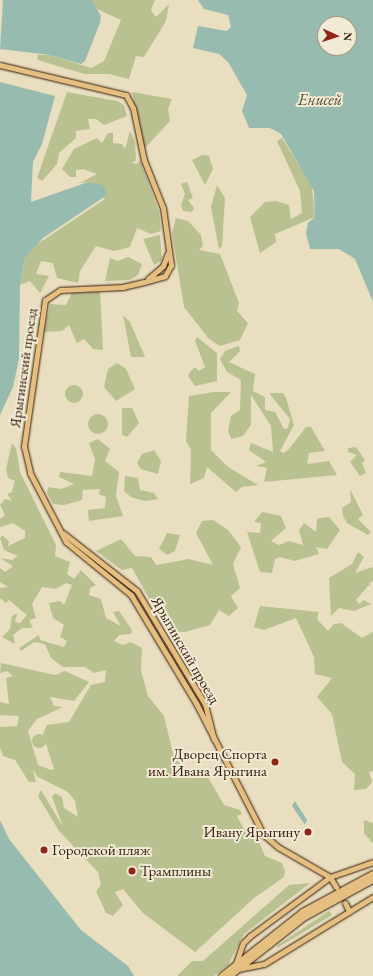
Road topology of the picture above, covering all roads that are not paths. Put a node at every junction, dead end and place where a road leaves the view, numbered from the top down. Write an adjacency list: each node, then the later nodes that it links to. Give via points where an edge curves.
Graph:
1 (0, 65): 2 (main road, Ярыгинский проезд, via 126,95 133,108 144,160 163,208)
2 (170, 249): 3 (main road, Ярыгинский проезд, via 164,266); 3 (main road, Ярыгинский проезд, via 170,272)
3 (144, 282): 4 (main road, Ярыгинский проезд, via 123,287 60,290 45,300 41,311 24,446 30,473)
4 (63, 533): 5 (main road, Ярыгинский проезд, via 137,591); 6 (main road, Ярыгинский проезд, via 66,542 131,595)
5 (205, 704): 6 (main road); 7 (main road, Ярыгинский проезд, via 213,724)
6 (198, 708): 7 (main road, Ярыгинский проезд)
7 (215, 744): 10 (main road, Ярыгинский проезд, via 263,834 278,847)
8 (373, 862): 10 (main road)
9 (373, 874): 16 (highway, via 303,912)
10 (330, 877): 12 (main road); 16 (main road, via 245,941)
11 (373, 880): 16 (highway, via 305,917)
12 (336, 886)
13 (373, 897): 15 (main road)
14 (344, 903): 15 (main road)
15 (349, 911): 16 (main road, via 264,964)
16 (236, 968): 17 (highway); 18 (highway)
17 (222, 976)
18 (230, 976)

